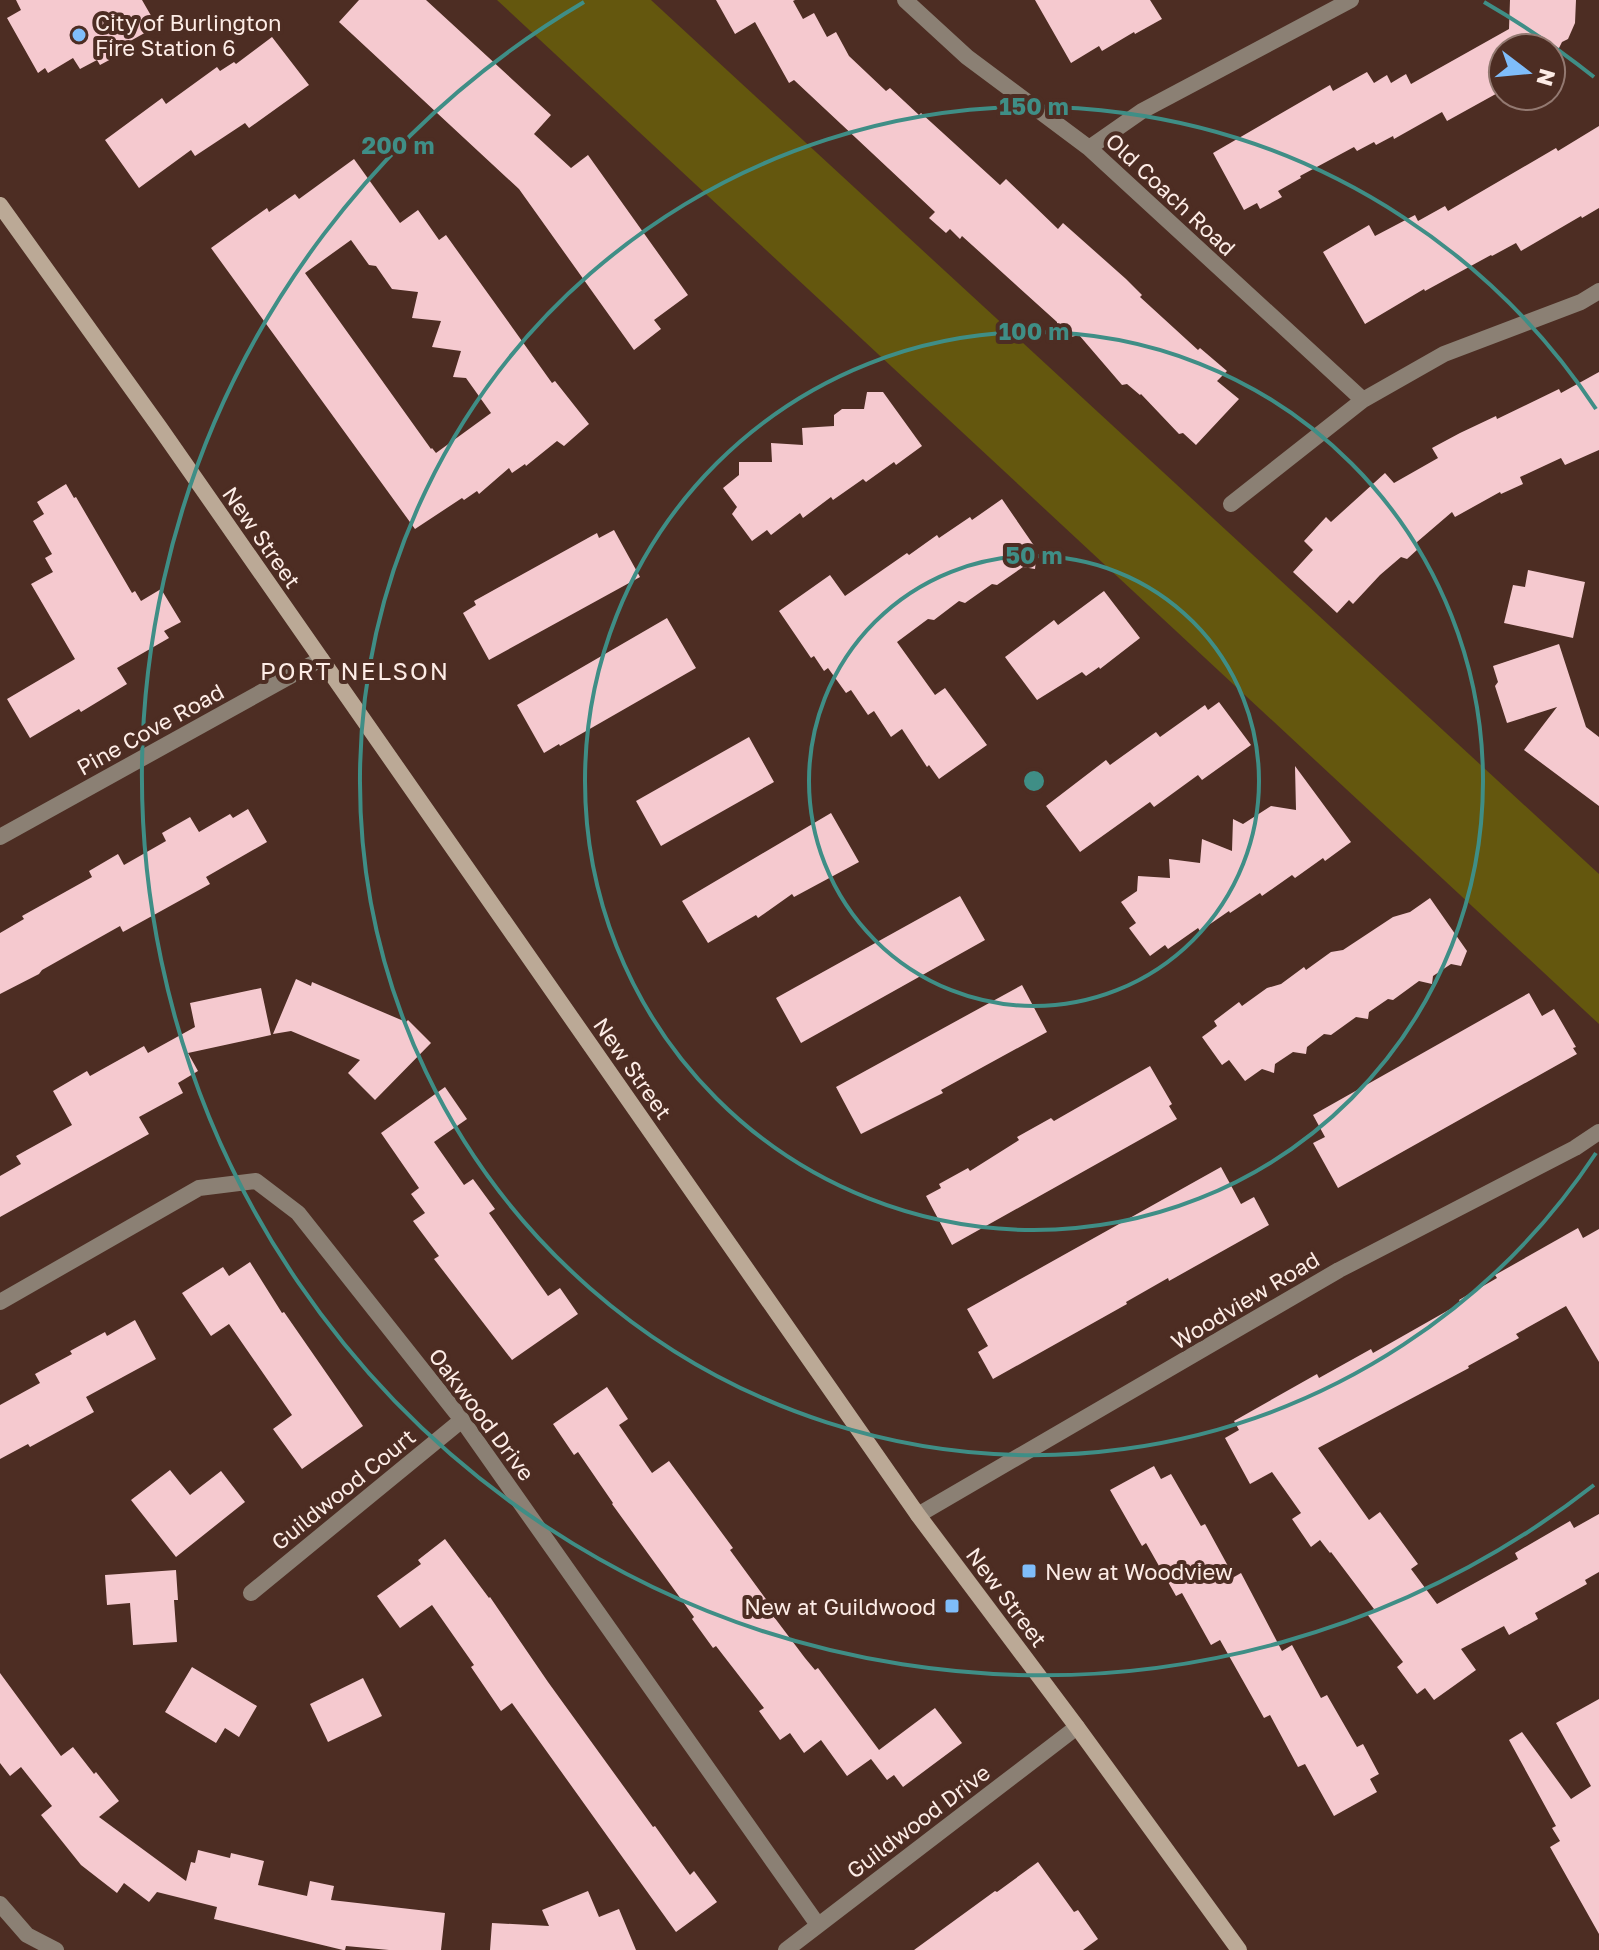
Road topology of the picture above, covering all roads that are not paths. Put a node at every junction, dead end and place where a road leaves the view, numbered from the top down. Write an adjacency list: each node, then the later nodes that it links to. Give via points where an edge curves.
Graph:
1 (905, 0): 3 (street, Old Coach Road, via 967,57)
2 (1351, 0): 3 (street, via 1142,111)
3 (1089, 148): 6 (street, Old Coach Road)
4 (0, 205): 8 (main road, New Street)
5 (1599, 291): 6 (street, via 1444,354)
6 (1363, 400): 7 (street)
7 (1231, 504)
8 (321, 659): 9 (street, Pine Cove Road); 13 (main road, New Street)
9 (0, 837)
10 (1599, 1132): 13 (street, Woodview Road, via 1339,1270)
11 (0, 1302): 12 (street, Oakwood Drive, via 199,1188 256,1181 298,1213)
12 (462, 1420): 14 (street, Guildwood Court); 17 (street, Oakwood Drive)
13 (918, 1515): 15 (main road, New Street)
14 (251, 1593)
15 (1077, 1727): 17 (street, Guildwood Drive); 20 (main road, New Street)
16 (0, 1904): 18 (street, via 27,1935)
17 (818, 1925): 19 (street, Guildwood Drive)
18 (56, 1950)
19 (786, 1950)
20 (1239, 1950)

